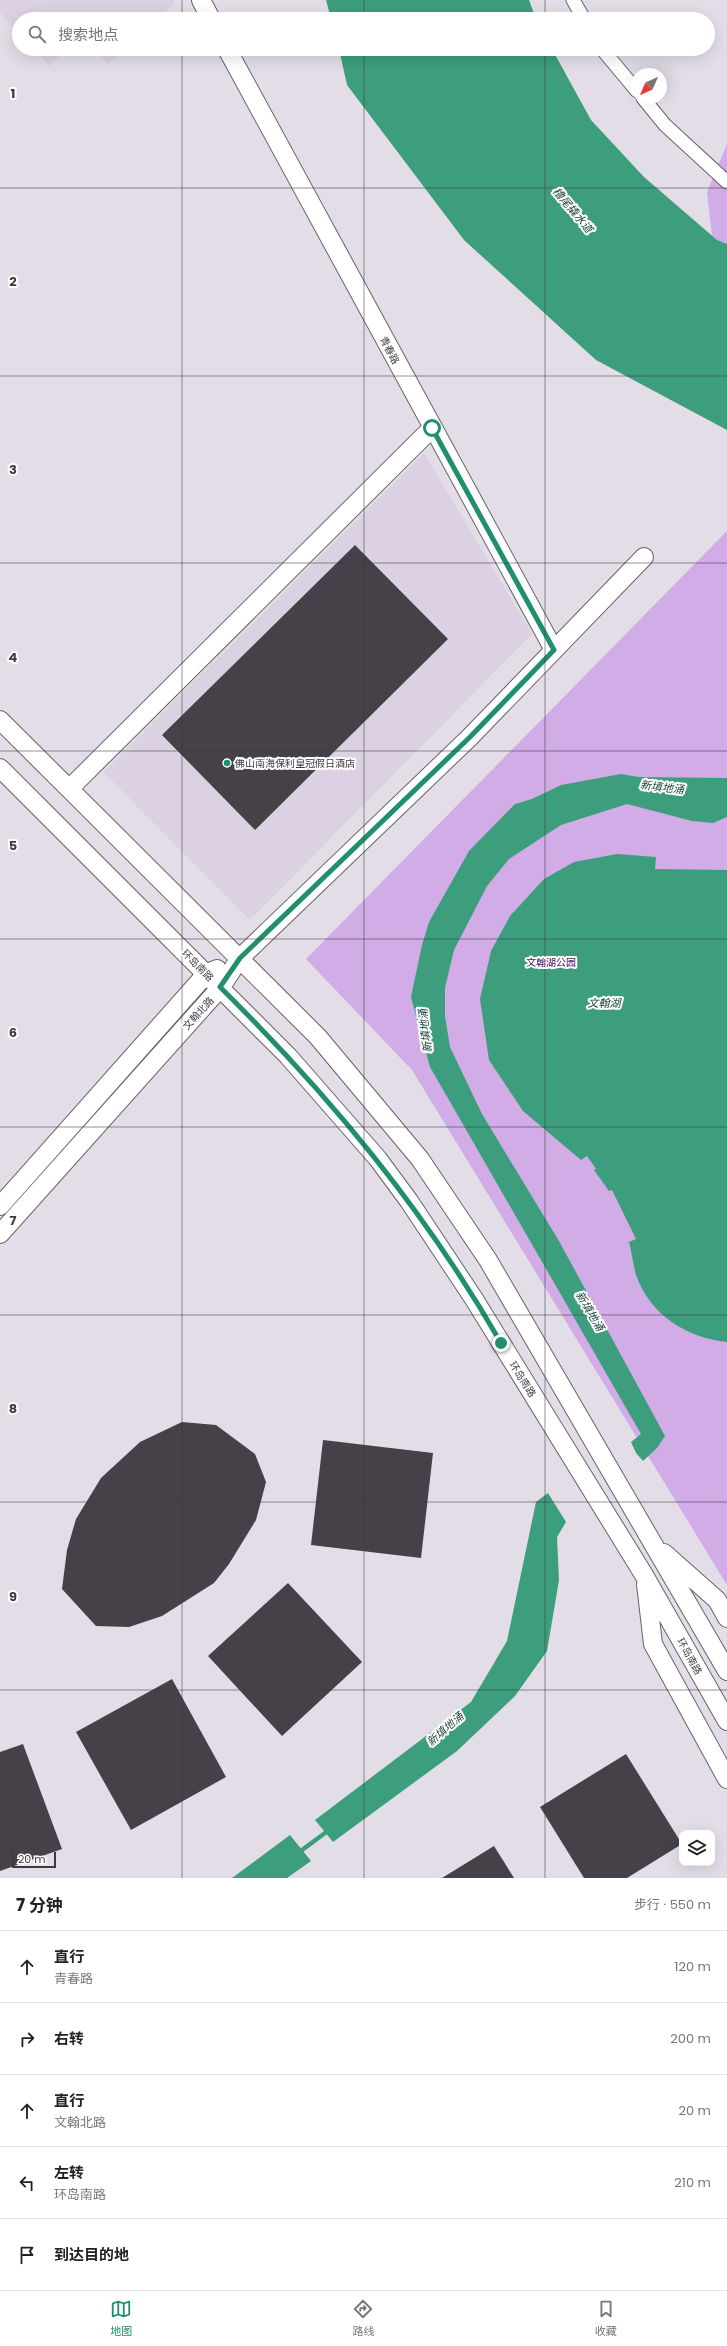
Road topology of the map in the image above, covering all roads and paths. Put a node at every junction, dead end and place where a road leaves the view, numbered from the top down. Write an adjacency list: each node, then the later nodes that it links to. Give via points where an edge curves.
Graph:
1 (201, 0): 3 (main road)
2 (573, 0): 4 (street)
3 (207, 12)
4 (580, 12)
5 (231, 56): 10 (main road, 青春路)
6 (608, 56): 7 (street)
7 (631, 84)
8 (648, 104): 9 (street, via 666,125)
9 (727, 182)
10 (432, 428): 12 (main road, 青春路); 15 (main road)
11 (644, 557): 12 (main road)
12 (554, 650): 16 (main road, via 470,737)
13 (0, 720): 15 (main road)
14 (0, 768): 17 (main road, 环岛南路)
15 (69, 789): 16 (main road)
16 (240, 958): 17 (main road, 文翰北路); 18 (main road, 文翰北路); 21 (main road, via 318,1037 420,1159 488,1260)
17 (207, 973): 18 (main road, 环岛南路); 19 (main road, 文翰北路)
18 (220, 987): 20 (main road, 文翰北路); 22 (main road, 环岛南路, via 288,1056 339,1113 409,1201 470,1293)
19 (0, 1206)
20 (0, 1234)
21 (651, 1542): 23 (main road, via 717,1600); 24 (main road)
22 (644, 1575): 25 (main road, 环岛南路); 26 (main road, via 653,1644)
23 (727, 1618)
24 (727, 1671)
25 (727, 1721)
26 (727, 1779)

